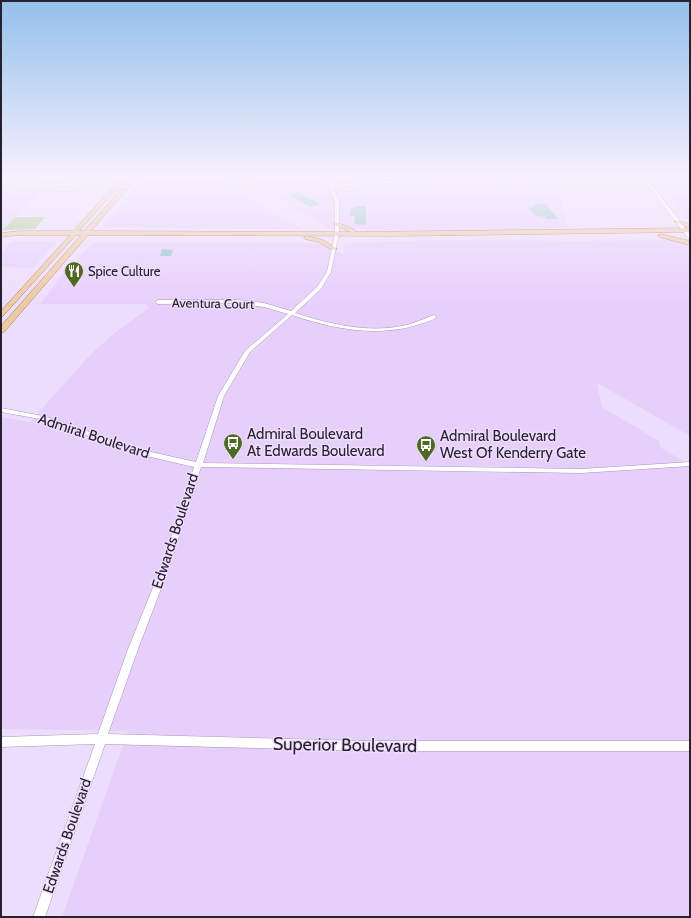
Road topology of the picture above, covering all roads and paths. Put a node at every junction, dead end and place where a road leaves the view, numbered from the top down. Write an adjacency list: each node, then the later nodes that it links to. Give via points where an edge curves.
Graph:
1 (89, 219): 12 (main road)
2 (99, 219): 7 (main road)
3 (336, 219): 5 (street, Edwards Boulevard)
4 (677, 221): 6 (main road); 10 (street)
5 (336, 224): 8 (main road); 13 (street, Edwards Boulevard)
6 (690, 226)
7 (86, 233): 12 (main road); 13 (main road); 16 (main road); 23 (main road)
8 (362, 233): 13 (main road); 14 (main road)
9 (625, 233): 10 (main road); 14 (main road); 15 (main road)
10 (689, 234): 15 (main road)
11 (4, 235): 12 (main road, via 14,238)
12 (74, 236): 21 (main road)
13 (336, 236): 14 (main road); 16 (main road); 18 (street, Edwards Boulevard)
14 (395, 236)
15 (661, 236): 17 (main road)
16 (307, 238): 18 (main road, via 321,241)
17 (690, 243)
18 (334, 249): 20 (street, Edwards Boulevard, via 329,272 319,288)
19 (158, 302): 20 (street, Aventura Court, via 229,302 264,305)
20 (292, 314): 22 (street, Aventura Court, via 340,327 369,328 398,328); 26 (street, Edwards Boulevard, via 263,337 245,356 221,396)
21 (1, 315)
22 (434, 317)
23 (1, 330)
24 (1, 410): 26 (street, Admiral Boulevard, via 41,417 127,448)
25 (690, 464): 26 (street, Admiral Boulevard, via 581,471)
26 (197, 465): 27 (street, Edwards Boulevard, via 165,568)
27 (101, 739): 28 (street, Superior Boulevard); 29 (street, Superior Boulevard, via 362,746); 30 (street, Edwards Boulevard)
28 (1, 742)
29 (690, 746)
30 (39, 917)

